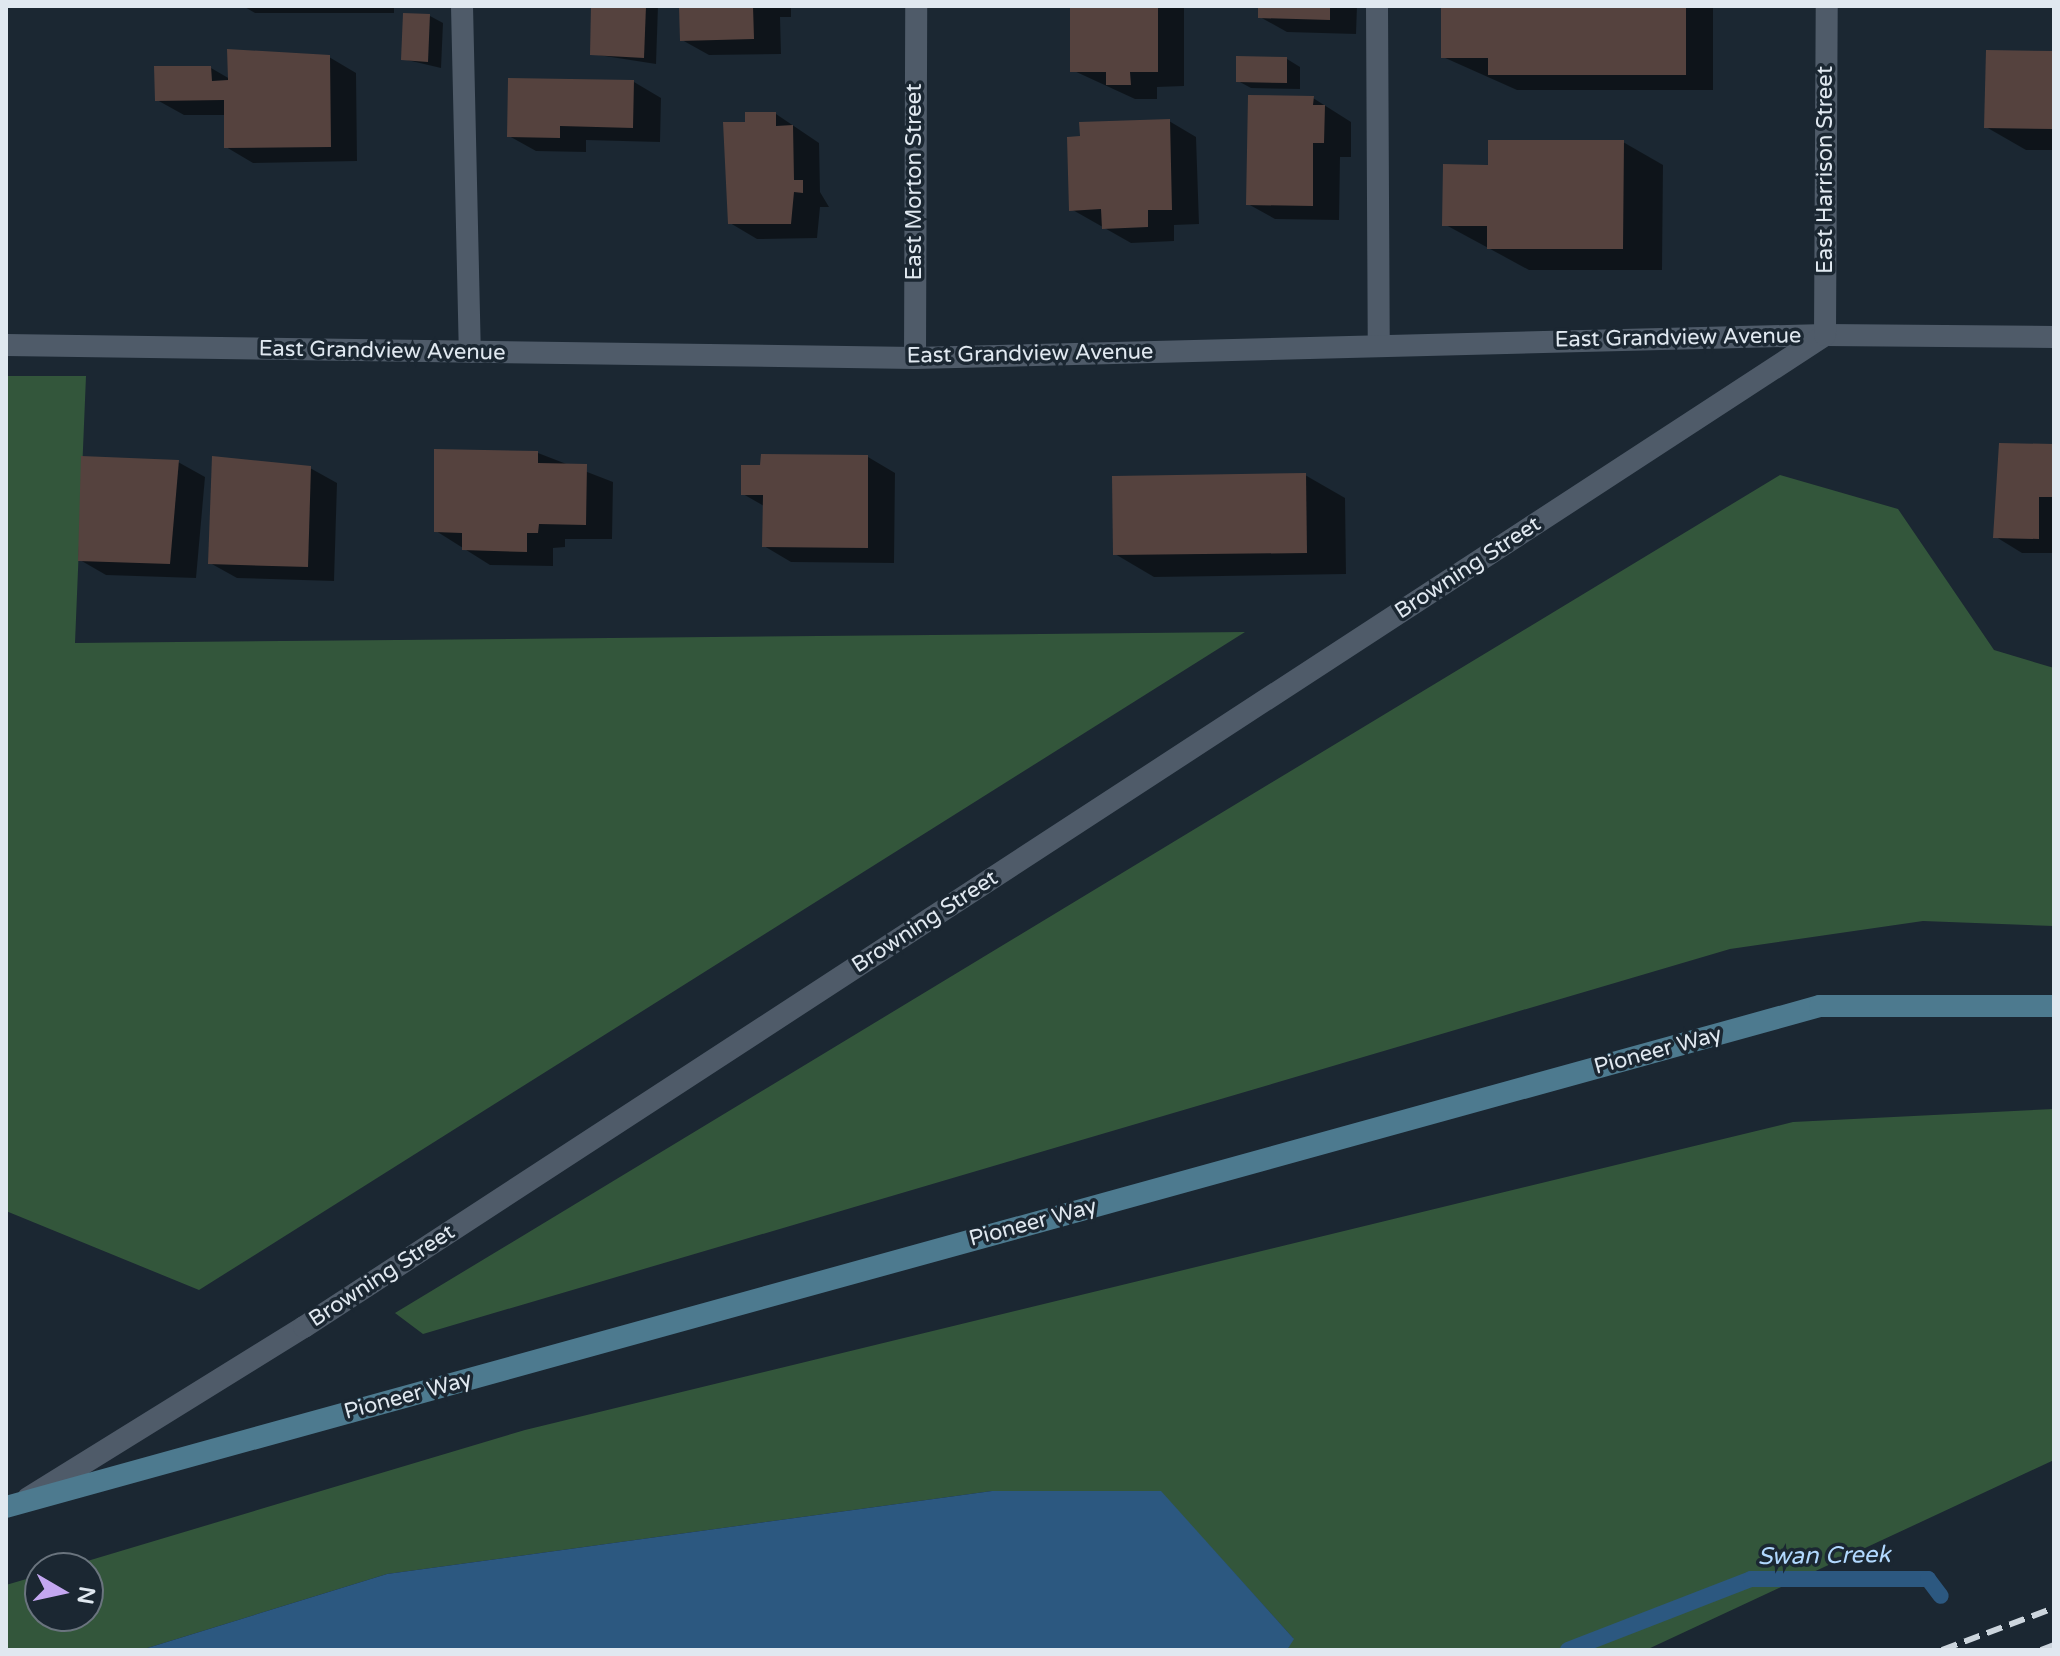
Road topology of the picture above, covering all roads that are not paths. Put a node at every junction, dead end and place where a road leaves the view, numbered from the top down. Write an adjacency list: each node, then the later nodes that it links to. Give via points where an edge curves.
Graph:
1 (462, 6): 9 (street)
2 (916, 6): 10 (street, East Morton Street)
3 (1377, 6): 8 (street)
4 (1827, 6): 5 (street, East Harrison Street)
5 (1825, 335): 6 (street, East Grandview Avenue); 8 (street, East Grandview Avenue); 12 (street, Browning Street, via 304,1327)
6 (2054, 337)
7 (6, 345): 9 (street, East Grandview Avenue)
8 (1379, 346): 10 (street, East Grandview Avenue)
9 (470, 352): 10 (street, East Grandview Avenue)
10 (915, 358)
11 (2054, 1006): 12 (main road, Pioneer Way, via 1820,1006)
12 (13, 1505)

